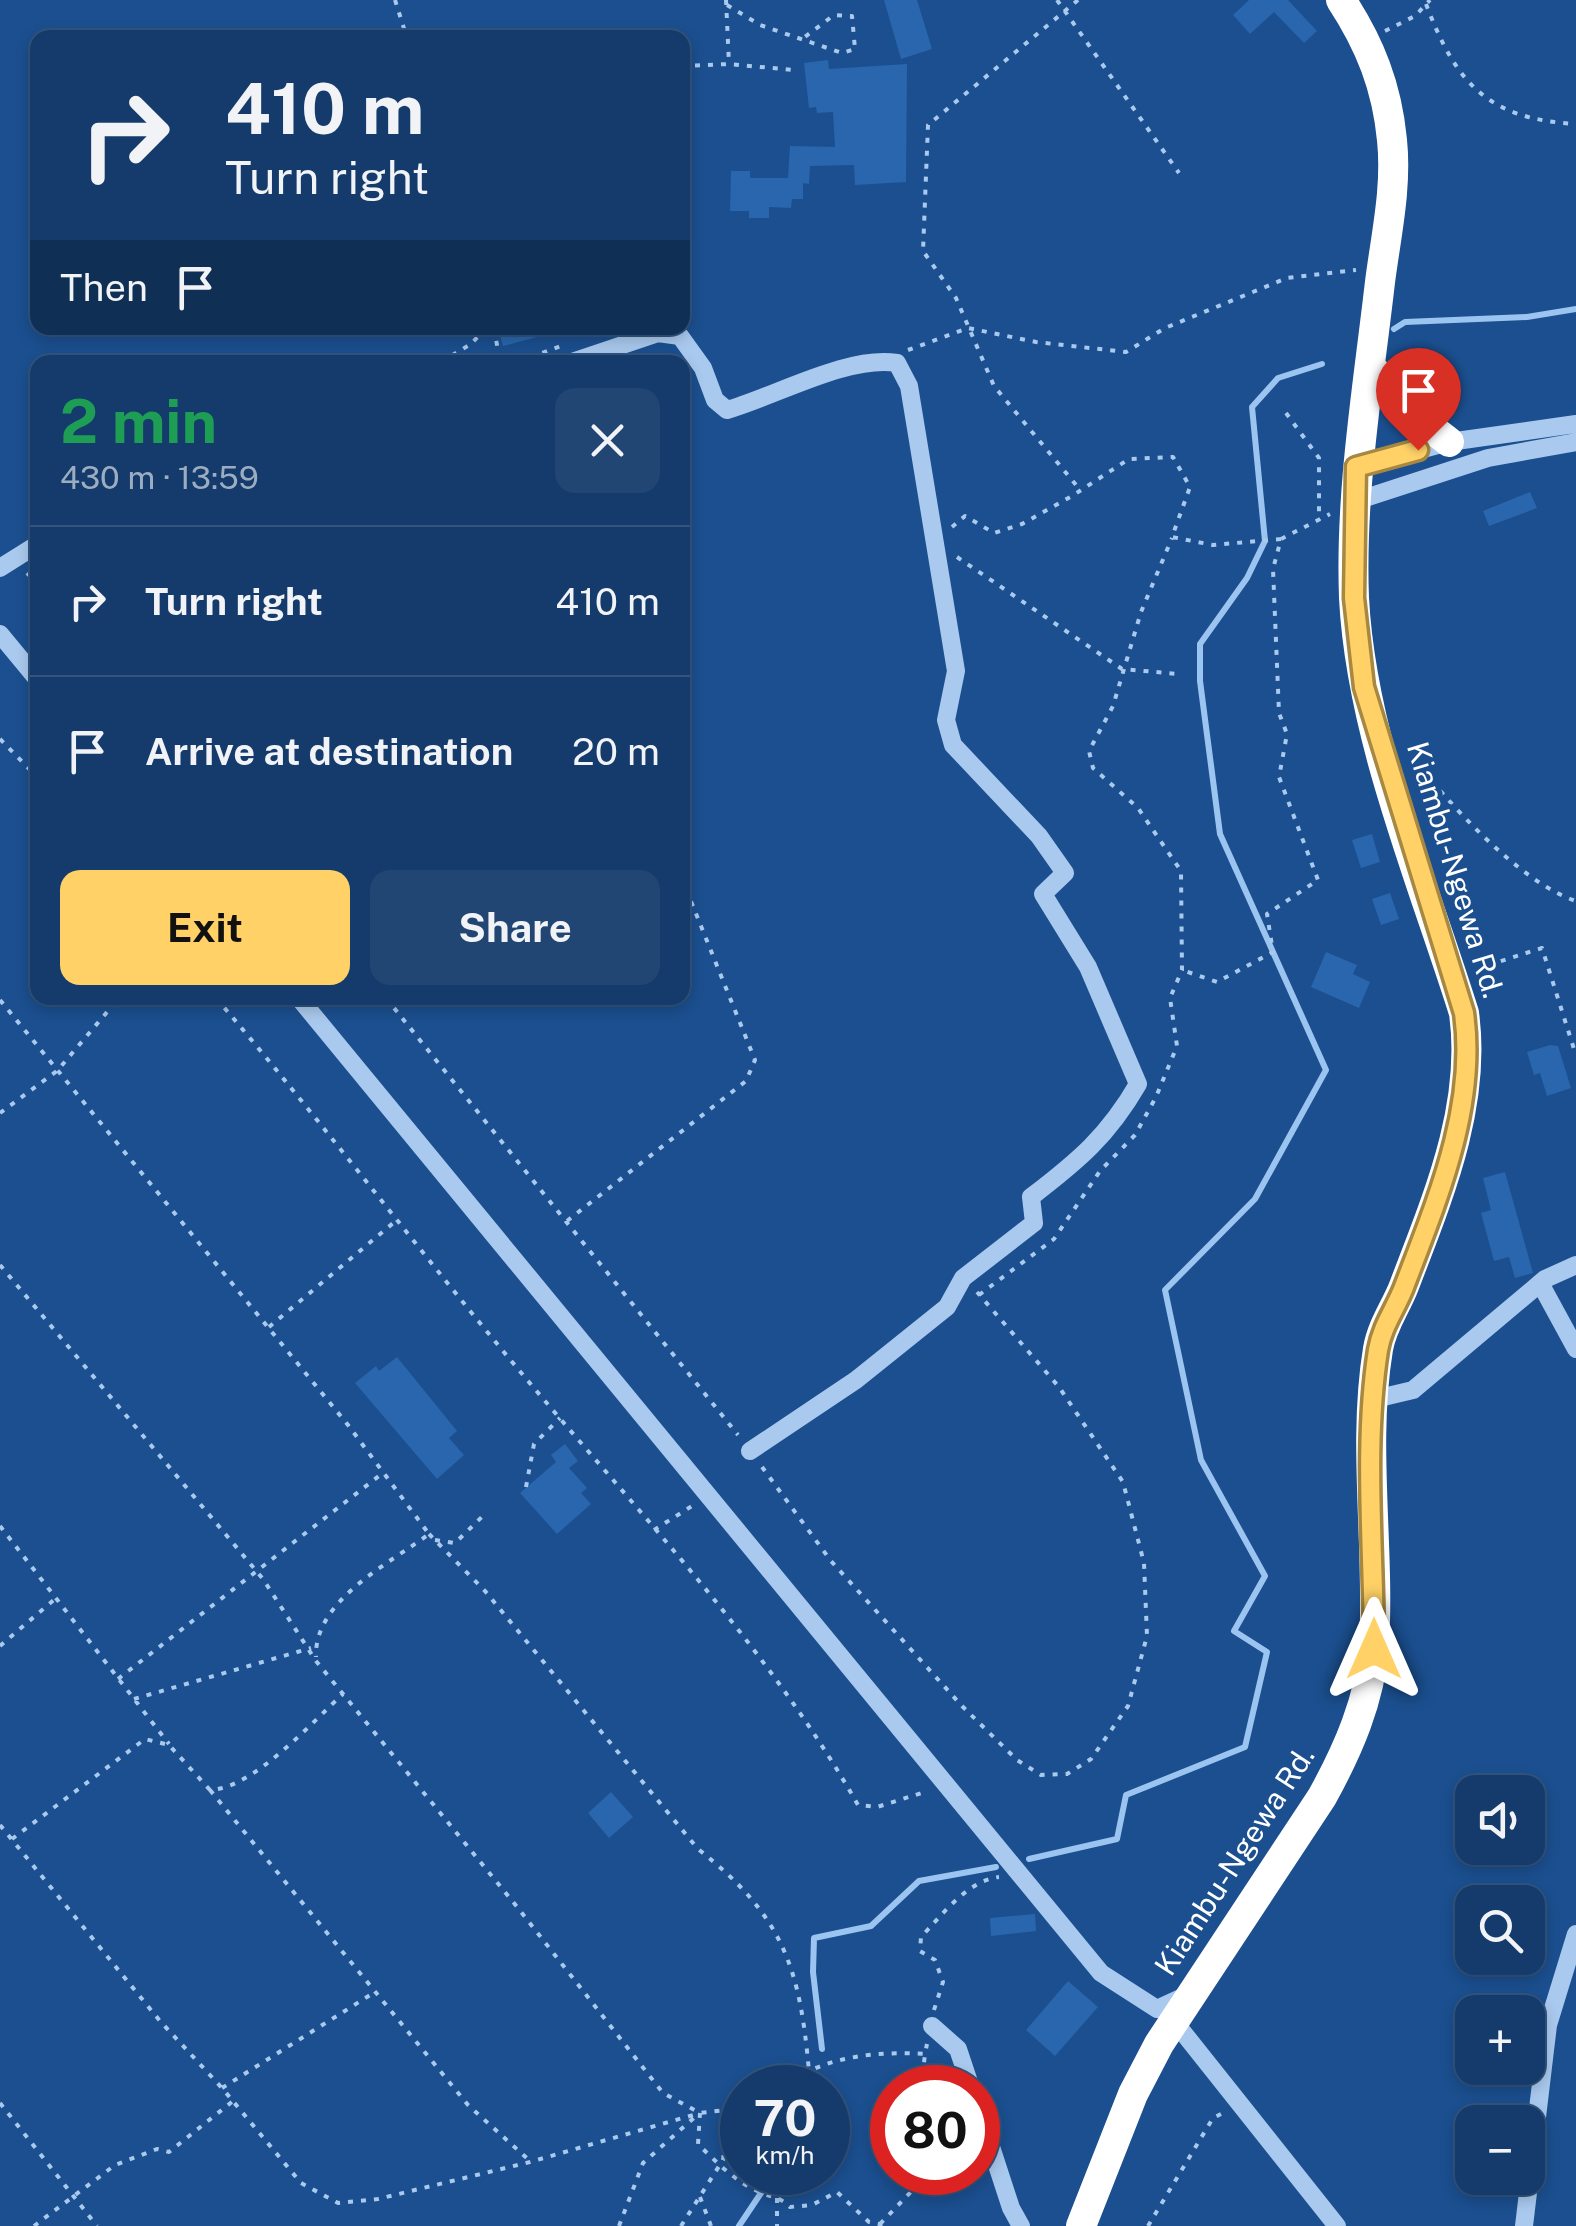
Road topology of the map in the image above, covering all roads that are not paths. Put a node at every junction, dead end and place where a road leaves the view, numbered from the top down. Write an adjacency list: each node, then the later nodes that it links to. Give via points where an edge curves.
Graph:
1 (1341, 0): 5 (highway, Kiambu-Ngewa Rd., via 1367,41 1393,144 1392,207)
2 (652, 335): 4 (street)
3 (673, 335): 20 (street, via 680,336 727,410 832,371 880,360 897,363 908,386 956,671 946,720 953,745 1065,873 1043,894 1088,968 1138,1084 1096,1145 1031,1197 1034,1223 962,1278 946,1307 856,1380)
4 (593, 355)
5 (1370, 366): 7 (highway, via 1399,403); 9 (highway, Kiambu-Ngewa Rd.)
6 (1576, 424): 7 (street)
7 (1449, 442): 9 (street)
8 (1576, 442): 10 (street, via 1488,458)
9 (1356, 467): 10 (highway, Kiambu-Ngewa Rd.)
10 (1356, 501): 19 (highway, Kiambu-Ngewa Rd., via 1354,598 1364,687 1464,1013 1470,1052 1467,1092 1403,1289 1384,1327)
11 (30, 549): 12 (street)
12 (0, 568)
13 (0, 634): 14 (street)
14 (30, 670)
15 (305, 1005): 22 (street, via 1102,1973 1157,2009)
16 (1576, 1265): 17 (street)
17 (1540, 1283): 18 (street); 19 (street, via 1413,1390)
18 (1576, 1349)
19 (1374, 1400): 22 (highway, Kiambu-Ngewa Rd., via 1374,1649 1361,1713 1322,1796)
20 (750, 1450)
21 (1576, 1934): 30 (street, via 1548,2026)
22 (1195, 1988): 23 (highway, Kiambu-Ngewa Rd.)
23 (1174, 2021): 28 (highway, Kiambu-Ngewa Rd., via 1133,2094); 29 (street)
24 (932, 2026): 25 (street, via 958,2049)
25 (963, 2065)
26 (1000, 2174): 27 (street)
27 (1021, 2226)
28 (1081, 2226)
29 (1337, 2226)
30 (1524, 2226)

